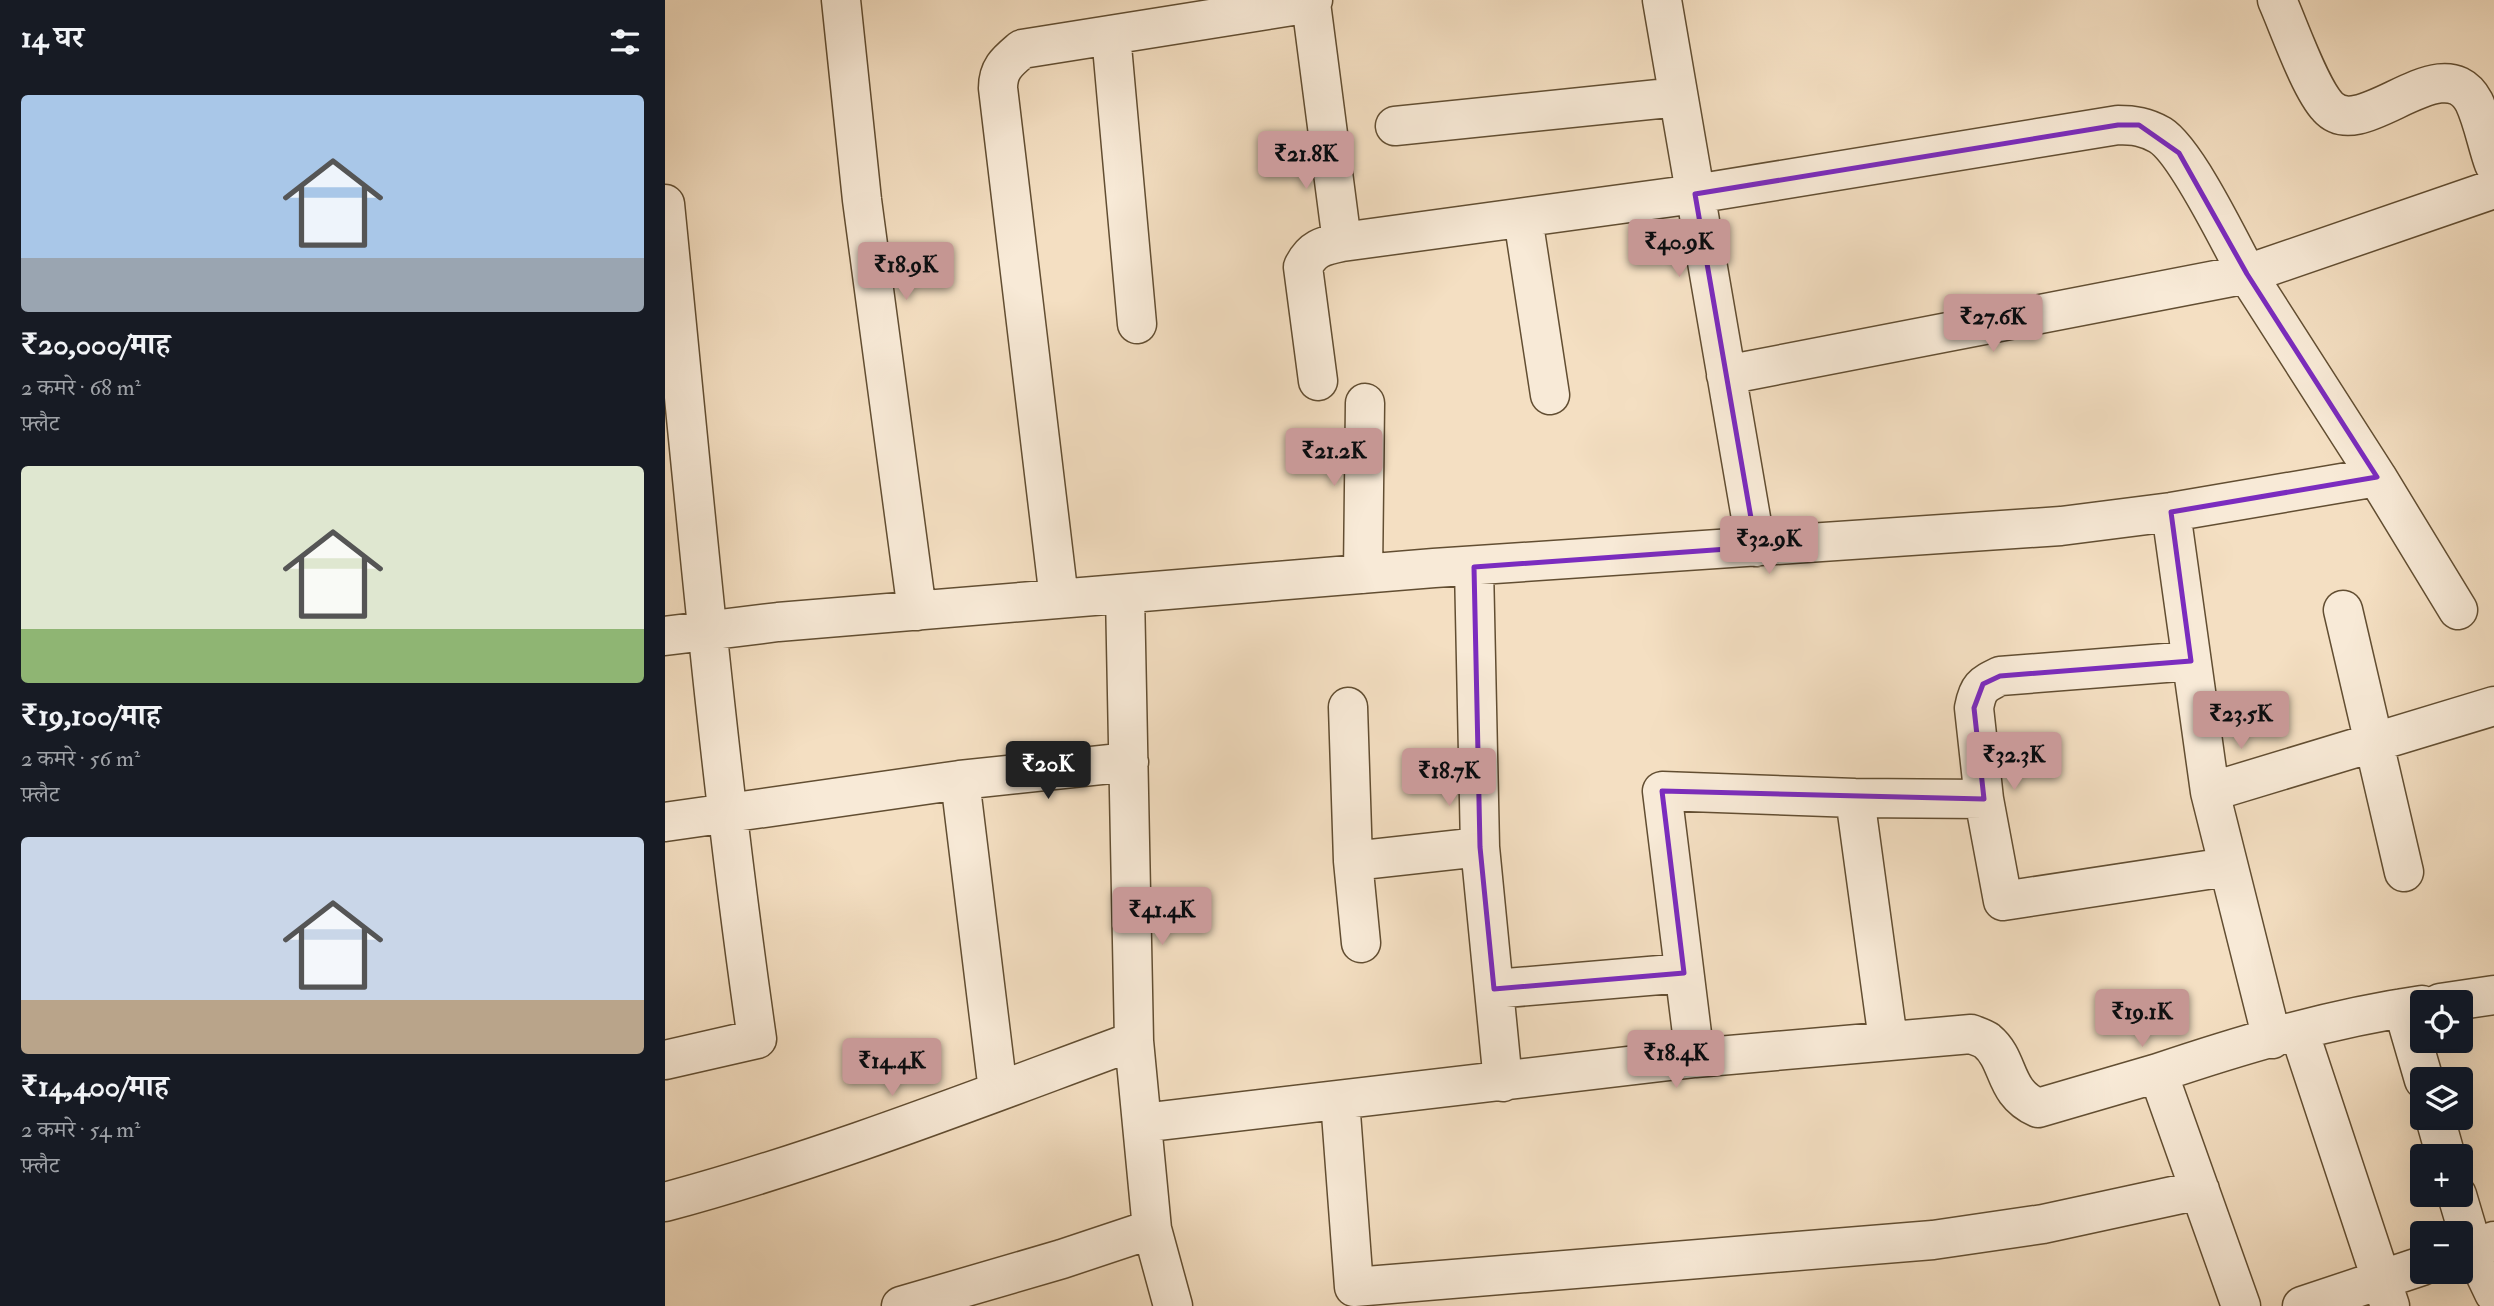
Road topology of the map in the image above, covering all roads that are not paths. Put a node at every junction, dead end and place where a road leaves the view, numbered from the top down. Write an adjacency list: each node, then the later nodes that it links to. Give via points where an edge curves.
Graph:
1 (841, 0): 29 (street, via 862,200)
2 (1662, 0): 6 (street)
3 (2277, 0): 8 (street, via 2328,108 2342,117 2357,116 2429,85 2447,83 2461,88 2473,101)
4 (1312, 1): 5 (street); 13 (street)
5 (1111, 36): 15 (street); 26 (street, via 1023,50 998,74)
6 (1678, 97): 7 (street); 10 (street)
7 (1395, 126)
8 (2494, 164)
9 (2494, 189): 14 (street)
10 (1695, 194): 12 (street); 14 (street, via 2139,125 2161,136 2179,153); 16 (street)
11 (665, 204): 30 (street)
12 (1523, 218): 13 (street); 18 (street)
13 (1342, 242): 17 (street, via 1320,246 1303,267)
14 (2247, 274): 16 (street); 20 (street)
15 (1137, 324)
16 (1726, 375): 22 (street)
17 (1318, 381)
18 (1550, 395)
19 (1365, 403): 24 (street)
20 (2377, 477): 21 (street); 28 (street)
21 (2171, 512): 22 (street, via 2061,526); 32 (street)
22 (1756, 547): 23 (street)
23 (1474, 567): 24 (street); 43 (street)
24 (1363, 574): 25 (street)
25 (1125, 594): 26 (street); 36 (street)
26 (1059, 599): 29 (street)
27 (2343, 610): 35 (street)
28 (2458, 610)
29 (916, 611): 30 (street)
30 (707, 630): 31 (street); 41 (street)
31 (665, 636)
32 (2191, 661): 38 (street); 40 (street, via 2000,676 1983,684 1974,708)
33 (2494, 706): 35 (street)
34 (1348, 707): 44 (street)
35 (2374, 742): 38 (street); 46 (street)
36 (1129, 762): 37 (street); 55 (street)
37 (960, 780): 41 (street); 60 (street)
38 (2210, 792): 45 (street)
39 (1855, 798): 40 (street); 48 (street, via 1663,791); 54 (street)
40 (1984, 799): 45 (street, via 2003,901)
41 (728, 813): 42 (street); 57 (street, via 757,1039)
42 (665, 822)
43 (1480, 847): 44 (street); 49 (street)
44 (1353, 861): 47 (street)
45 (2227, 867): 53 (street)
46 (2404, 872)
47 (1361, 943)
48 (1684, 973): 49 (street); 56 (street)
49 (1494, 989): 59 (street)
50 (2494, 995): 51 (street)
51 (2473, 998)
52 (2410, 1007): 53 (street, via 2369,1012)
53 (2285, 1035): 58 (street); 70 (street)
54 (1888, 1040): 56 (street); 58 (street, via 1971,1034 1987,1041 2012,1087 2025,1102 2038,1108)
55 (1134, 1041): 60 (street); 62 (street)
56 (1695, 1058): 59 (street)
57 (665, 1060)
58 (2158, 1073): 63 (street)
59 (1503, 1082): 61 (street)
60 (998, 1091): 64 (street, via 817,1157)
61 (1340, 1100): 62 (street); 63 (street, via 1355,1287 1933,1240 2043,1224)
62 (1142, 1124): 66 (street)
63 (2200, 1189): 74 (street)
64 (665, 1202)
65 (2461, 1207): 67 (street)
66 (1152, 1229): 69 (street, via 1062,1259); 73 (street)
67 (2476, 1247): 71 (street)
68 (2410, 1275): 70 (street)
69 (992, 1293): 72 (street)
70 (2386, 1293): 75 (street)
71 (2494, 1293)
72 (901, 1306)
73 (1173, 1306)
74 (2241, 1306)
75 (2302, 1306)

